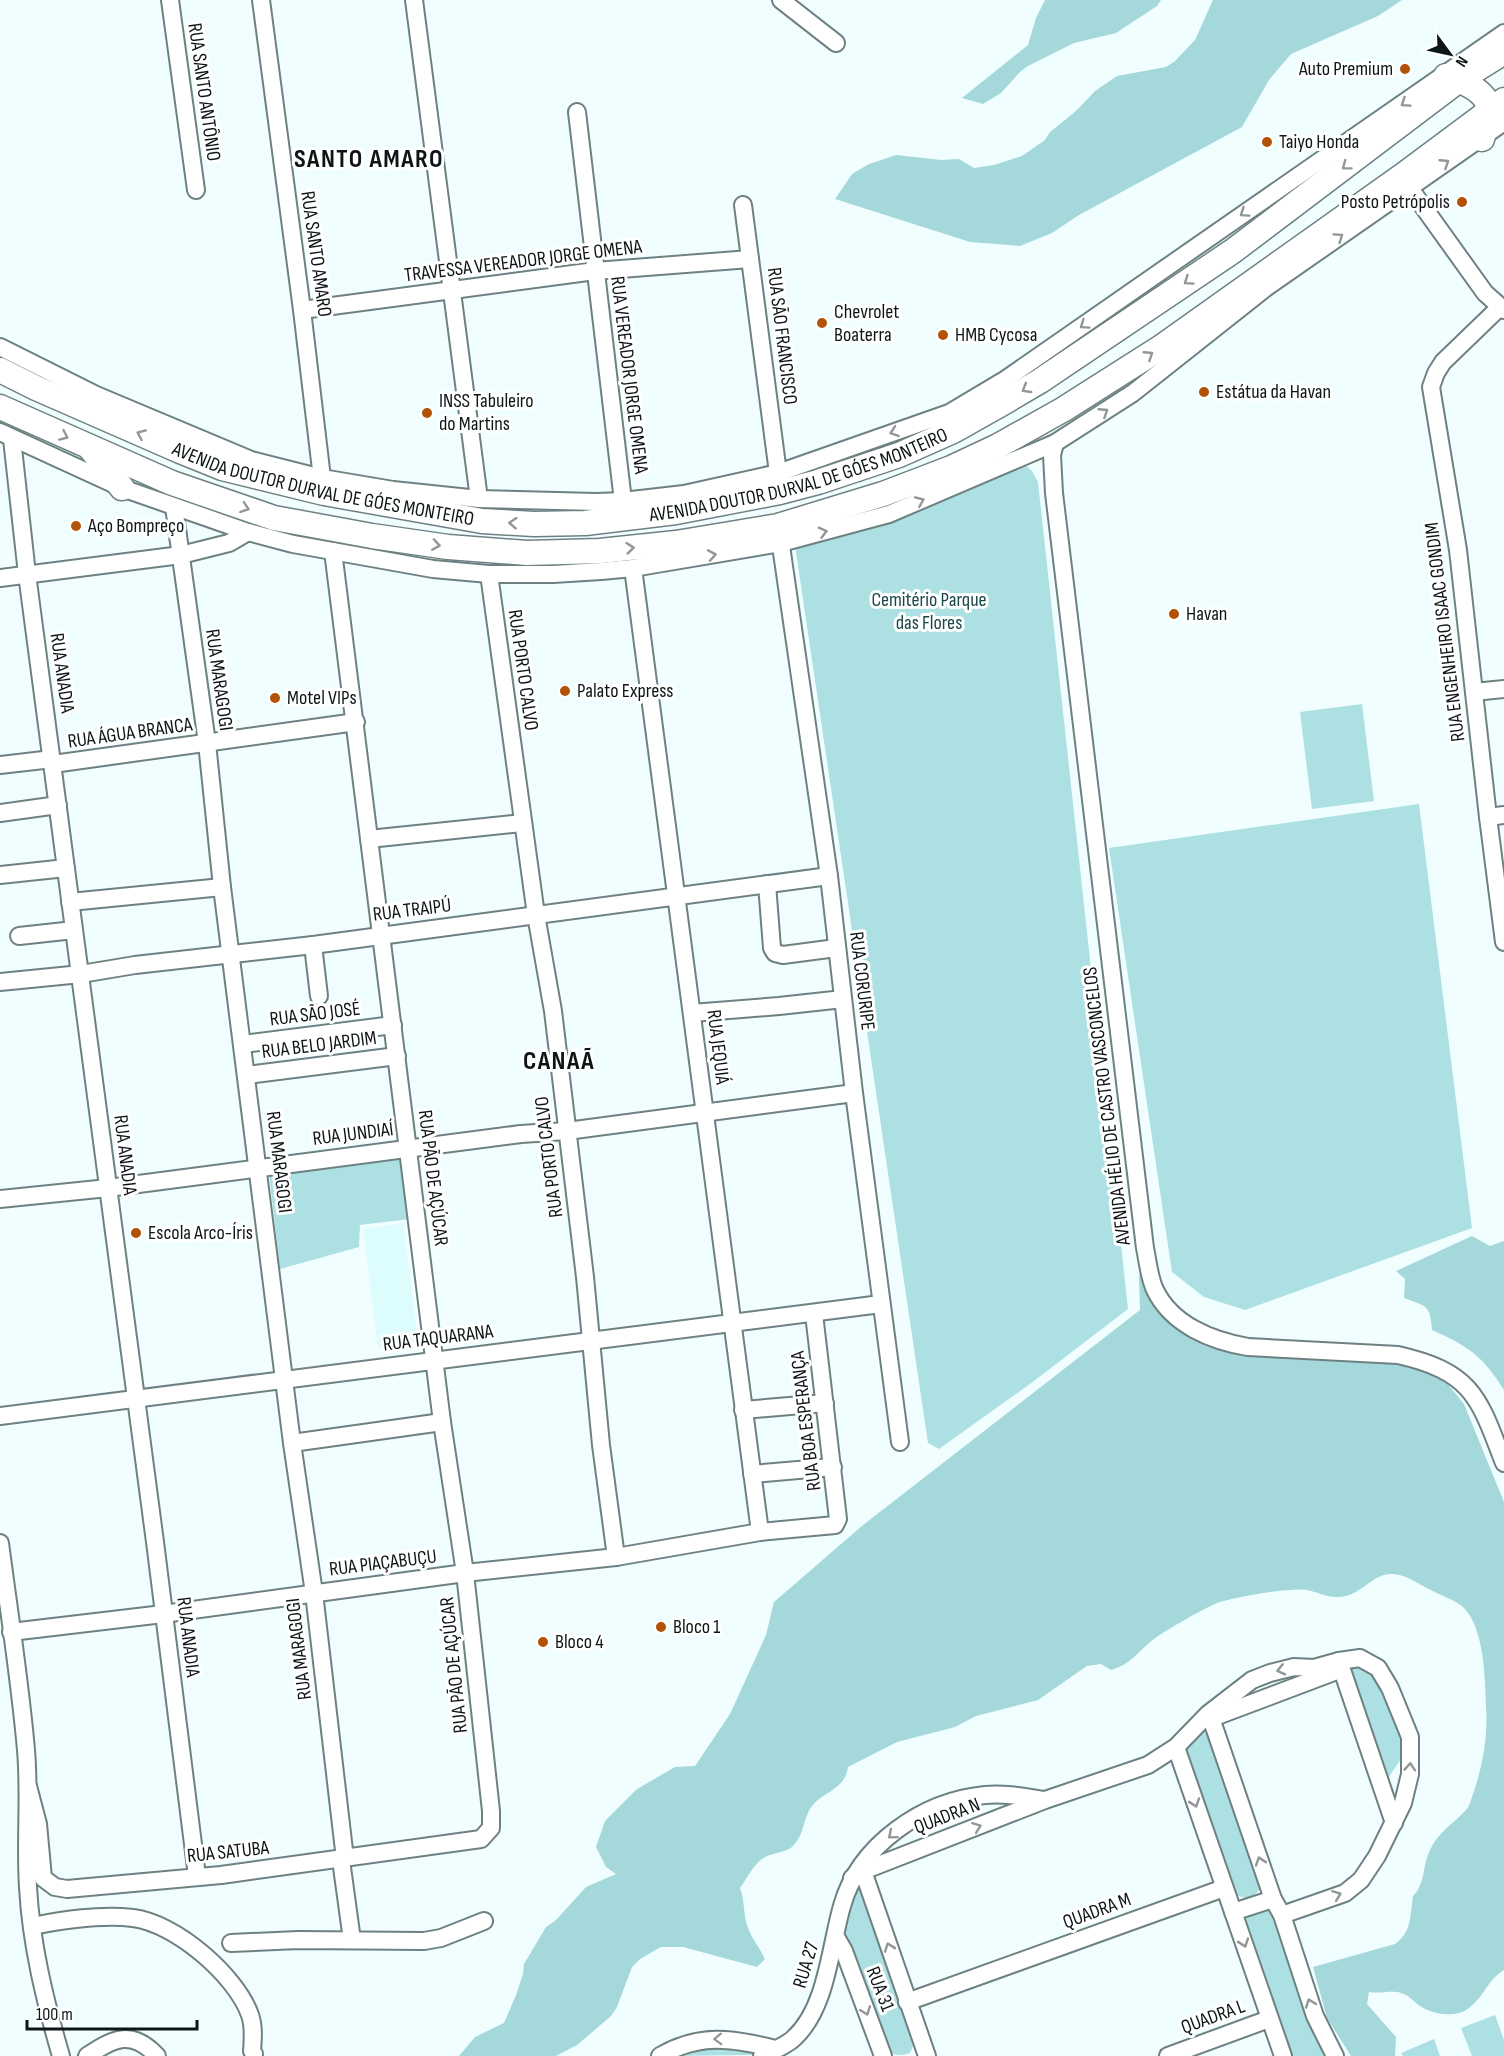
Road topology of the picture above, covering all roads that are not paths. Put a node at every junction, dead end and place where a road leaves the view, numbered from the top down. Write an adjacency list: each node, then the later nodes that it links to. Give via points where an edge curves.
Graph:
1 (170, 0): 13 (street, RUA SANTO ANTÔNIO)
2 (261, 0): 20 (street, RUA SANTO AMARO)
3 (414, 0): 18 (street)
4 (781, 0): 6 (street)
5 (1504, 33): 8 (street)
6 (836, 43)
7 (1504, 52): 8 (highway, AVENIDA DOUTOR DURVAL DE GÓES MONTEIRO)
8 (1452, 78): 9 (highway, via 1483,95); 23 (highway, AVENIDA DOUTOR DURVAL DE GÓES MONTEIRO, one-way to 23, via 1233,251 1040,381 953,431 899,455 780,492 676,512 585,523 482,520 324,493 222,468); 29 (street, one-way to 29, via 1006,379 949,413)
9 (1499, 111): 11 (highway); 17 (highway, AVENIDA DOUTOR DURVAL DE GÓES MONTEIRO, via 1402,176)
10 (577, 112): 16 (street, RUA VEREADOR JORGE OMENA)
11 (1482, 139): 12 (street, one-way to 11)
12 (1409, 187): 17 (street, one-way to 12); 19 (street, via 1485,293)
13 (196, 190)
14 (743, 205): 15 (street, RUA SÃO FRANCISCO)
15 (750, 259): 16 (street, TRAVESSA VEREADOR JORGE OMENA); 29 (street, RUA SÃO FRANCISCO)
16 (595, 271): 18 (street, TRAVESSA VEREADOR JORGE OMENA); 34 (street, RUA VEREADOR JORGE OMENA)
17 (1259, 285): 26 (street, one-way to 17, via 1133,393); 37 (highway, AVENIDA DOUTOR DURVAL DE GÓES MONTEIRO, one-way to 17, via 998,446)
18 (452, 289): 20 (street, TRAVESSA VEREADOR JORGE OMENA); 33 (street)
19 (1502, 308): 45 (street, RUA ENGENHEIRO ISAAC GONDIM, via 1443,362 1431,387 1458,550)
20 (302, 310): 30 (street, RUA SANTO AMARO)
21 (0, 349): 23 (street); 30 (street, via 96,395 251,460)
22 (0, 370): 23 (highway, AVENIDA DOUTOR DURVAL DE GÓES MONTEIRO)
23 (36, 388)
24 (0, 407): 27 (highway, AVENIDA DOUTOR DURVAL DE GÓES MONTEIRO, one-way to 27)
25 (6, 436): 31 (street); 41 (street, RUA ANADIA)
26 (1055, 443): 28 (street); 32 (street, AVENIDA HÉLIO DE CASTRO VASCONCELOS)
27 (90, 447): 31 (highway); 37 (highway, AVENIDA DOUTOR DURVAL DE GÓES MONTEIRO, one-way to 37, via 172,483 274,518 448,547 527,552 600,550)
28 (1034, 453): 32 (street, AVENIDA HÉLIO DE CASTRO VASCONCELOS); 37 (street, one-way to 28, via 889,514)
29 (778, 473): 34 (street, via 684,494)
30 (322, 478): 33 (street)
31 (122, 488): 35 (street)
32 (1054, 493): 100 (street, AVENIDA HÉLIO DE CASTRO VASCONCELOS, via 1145,1248 1155,1290 1184,1322 1228,1344 1398,1355 1444,1370 1463,1383 1484,1411)
33 (480, 499): 34 (street)
34 (623, 501)
35 (174, 507): 36 (street); 39 (street, RUA MARAGOGI)
36 (248, 532): 38 (street); 39 (street, via 229,543)
37 (780, 534): 40 (street, one-way to 37); 57 (street, RUA CORURIPE)
38 (333, 551): 42 (street); 46 (street, RUA PÃO DE AÇÚCAR)
39 (181, 555): 41 (street); 47 (street, RUA MARAGOGI)
40 (633, 568): 42 (street); 60 (street, RUA JEQUIÁ)
41 (27, 574): 43 (street); 48 (street, RUA ANADIA)
42 (489, 574): 53 (street, RUA PORTO CALVO)
43 (0, 578)
44 (1504, 689): 45 (street)
45 (1474, 692): 52 (street, RUA ENGENHEIRO ISAAC GONDIM)
46 (356, 722): 47 (street, RUA ÁGUA BRANCA); 54 (street, RUA PÃO DE AÇÚCAR)
47 (207, 743): 48 (street, RUA ÁGUA BRANCA); 59 (street, RUA MARAGOGI)
48 (53, 762): 49 (street, RUA ÁGUA BRANCA); 50 (street, RUA ANADIA)
49 (0, 765)
50 (58, 805): 51 (street); 55 (street, RUA ANADIA)
51 (0, 813)
52 (1496, 816): 66 (street, RUA ENGENHEIRO ISAAC GONDIM)
53 (522, 823): 54 (street); 62 (street, RUA PORTO CALVO)
54 (369, 839): 64 (street, RUA PÃO DE AÇÚCAR)
55 (66, 868): 56 (street); 61 (street, RUA ANADIA)
56 (0, 874)
57 (829, 876): 58 (street, RUA TRAIPÚ); 69 (street, RUA CORURIPE)
58 (767, 884): 60 (street, RUA TRAIPÚ); 69 (street, via 775,952 783,955)
59 (222, 887): 61 (street); 70 (street, RUA MARAGOGI)
60 (676, 896): 62 (street, RUA TRAIPÚ); 75 (street, RUA JEQUIÁ)
61 (70, 902): 63 (street, RUA ANADIA)
62 (536, 915): 64 (street, RUA TRAIPÚ); 82 (street, RUA PORTO CALVO, via 553,1011)
63 (74, 930): 65 (street); 71 (street, RUA ANADIA)
64 (382, 935): 68 (street, RUA TRAIPÚ); 76 (street, RUA PÃO DE AÇÚCAR)
65 (18, 936)
66 (1504, 937): 67 (street, RUA ENGENHEIRO ISAAC GONDIM)
67 (1504, 942)
68 (313, 945): 70 (street, RUA TRAIPÚ); 73 (street)
69 (836, 948): 74 (street, RUA CORURIPE)
70 (231, 955): 71 (street, RUA TRAIPÚ); 77 (street, RUA MARAGOGI)
71 (81, 974): 72 (street, RUA TRAIPÚ); 85 (street, RUA ANADIA)
72 (0, 982)
73 (319, 996)
74 (843, 999): 75 (street); 80 (street, RUA CORURIPE)
75 (692, 1013): 81 (street, RUA JEQUIÁ)
76 (393, 1025): 77 (street, RUA SÃO JOSÉ); 78 (street, RUA PÃO DE AÇÚCAR)
77 (243, 1044): 79 (street, RUA MARAGOGI)
78 (397, 1056): 79 (street, RUA BELO JARDIM); 83 (street, RUA PÃO DE AÇÚCAR)
79 (247, 1075): 84 (street, RUA MARAGOGI)
80 (854, 1093): 81 (street, RUA JUNDIAÍ); 87 (street, RUA CORURIPE)
81 (705, 1112): 82 (street, RUA JUNDIAÍ); 89 (street, RUA JEQUIÁ)
82 (567, 1131): 83 (street, RUA JUNDIAÍ); 90 (street, RUA PORTO CALVO)
83 (408, 1148): 84 (street, RUA JUNDIAÍ); 91 (street, RUA PÃO DE AÇÚCAR)
84 (258, 1168): 85 (street, RUA JUNDIAÍ); 92 (street, RUA MARAGOGI)
85 (108, 1188): 86 (street, RUA JUNDIAÍ); 93 (street, RUA ANADIA)
86 (0, 1199)
87 (881, 1304): 88 (street, RUA TAQUARANA); 98 (street, RUA CORURIPE)
88 (814, 1314): 89 (street, RUA TAQUARANA); 94 (street, RUA BOA ESPERANÇA)
89 (733, 1324): 90 (street, RUA TAQUARANA); 95 (street, RUA JEQUIÁ)
90 (592, 1340): 91 (street, RUA TAQUARANA); 106 (street, RUA PORTO CALVO)
91 (434, 1360): 92 (street, RUA TAQUARANA); 97 (street, RUA PÃO DE AÇÚCAR)
92 (284, 1379): 93 (street, RUA TAQUARANA); 99 (street, RUA MARAGOGI)
93 (136, 1398): 96 (street, RUA TAQUARANA); 109 (street, RUA ANADIA)
94 (825, 1403): 95 (street); 101 (street, RUA BOA ESPERANÇA)
95 (743, 1410): 102 (street, RUA JEQUIÁ)
96 (0, 1416)
97 (442, 1422): 99 (street); 107 (street, RUA PÃO DE AÇÚCAR)
98 (900, 1442)
99 (292, 1443): 108 (street, RUA MARAGOGI)
100 (1504, 1463)
101 (832, 1467): 102 (street); 103 (street, RUA BOA ESPERANÇA)
102 (752, 1474): 104 (street, RUA JEQUIÁ)
103 (836, 1524): 104 (street, RUA PIAÇABUÇU)
104 (760, 1532): 106 (street, RUA PIAÇABUÇU)
105 (0, 1543): 110 (street)
106 (616, 1557): 107 (street, RUA PIAÇABUÇU)
107 (465, 1573): 108 (street, RUA PIAÇABUÇU); 117 (street, RUA PÃO DE AÇÚCAR)
108 (314, 1593): 109 (street, RUA PIAÇABUÇU); 119 (street, RUA MARAGOGI)
109 (163, 1614): 110 (street, RUA PIAÇABUÇU); 121 (street, RUA ANADIA)
110 (11, 1632): 115 (street)
111 (1340, 1665): 112 (street); 113 (street, one-way to 113, via 1270,1672 1252,1680); 118 (street); 118 (street, one-way to 111, via 1410,1774 1410,1737 1378,1668 1360,1658)
112 (1211, 1718): 113 (street); 123 (street, one-way to 112)
113 (1192, 1728): 114 (street)
114 (1176, 1747): 116 (street, via 1148,1765); 122 (street, one-way to 122)
115 (28, 1786): 121 (street, RUA SATUBA, via 37,1815 41,1870 50,1884 67,1889); 127 (street, via 26,1846)
116 (1045, 1800): 120 (street, QUADRA N, one-way to 116); 120 (street, one-way to 120, via 1006,1795 955,1800 910,1821 890,1836)
117 (492, 1811): 119 (street, RUA SATUBA, via 491,1828 481,1839)
118 (1394, 1823): 125 (street, one-way to 118, via 1345,1893 1361,1880)
119 (343, 1859): 121 (street, RUA SATUBA); 129 (street, RUA MARAGOGI)
120 (861, 1869): 128 (street, RUA 27, via 841,1907); 131 (street, one-way to 120)
121 (197, 1876)
122 (1224, 1888): 124 (street); 131 (street, QUADRA M)
123 (1273, 1899): 124 (street); 125 (street)
124 (1233, 1912): 132 (street, one-way to 132)
125 (1282, 1915): 143 (street, one-way to 125, via 1315,2016)
126 (484, 1921): 129 (street, via 424,1941)
127 (32, 1926): 134 (street, via 133,1918 171,1932 209,1958 238,1993 251,2019); 135 (street)
128 (836, 1937): 133 (street, RUA 27, via 811,2016 794,2038); 139 (street, RUA 31, one-way to 139)
129 (352, 1940): 130 (street)
130 (231, 1943)
131 (907, 2002): 140 (street)
132 (1269, 2019): 141 (street, QUADRA L); 142 (street, QUADRA L)
133 (769, 2053): 138 (street, one-way to 138, via 727,2038 701,2040)
134 (254, 2054)
135 (61, 2056)
136 (87, 2056): 137 (street, via 122,2038 134,2039)
137 (157, 2056)
138 (660, 2056)
139 (883, 2056)
140 (927, 2056)
141 (1168, 2056)
142 (1283, 2056)
143 (1335, 2056)

